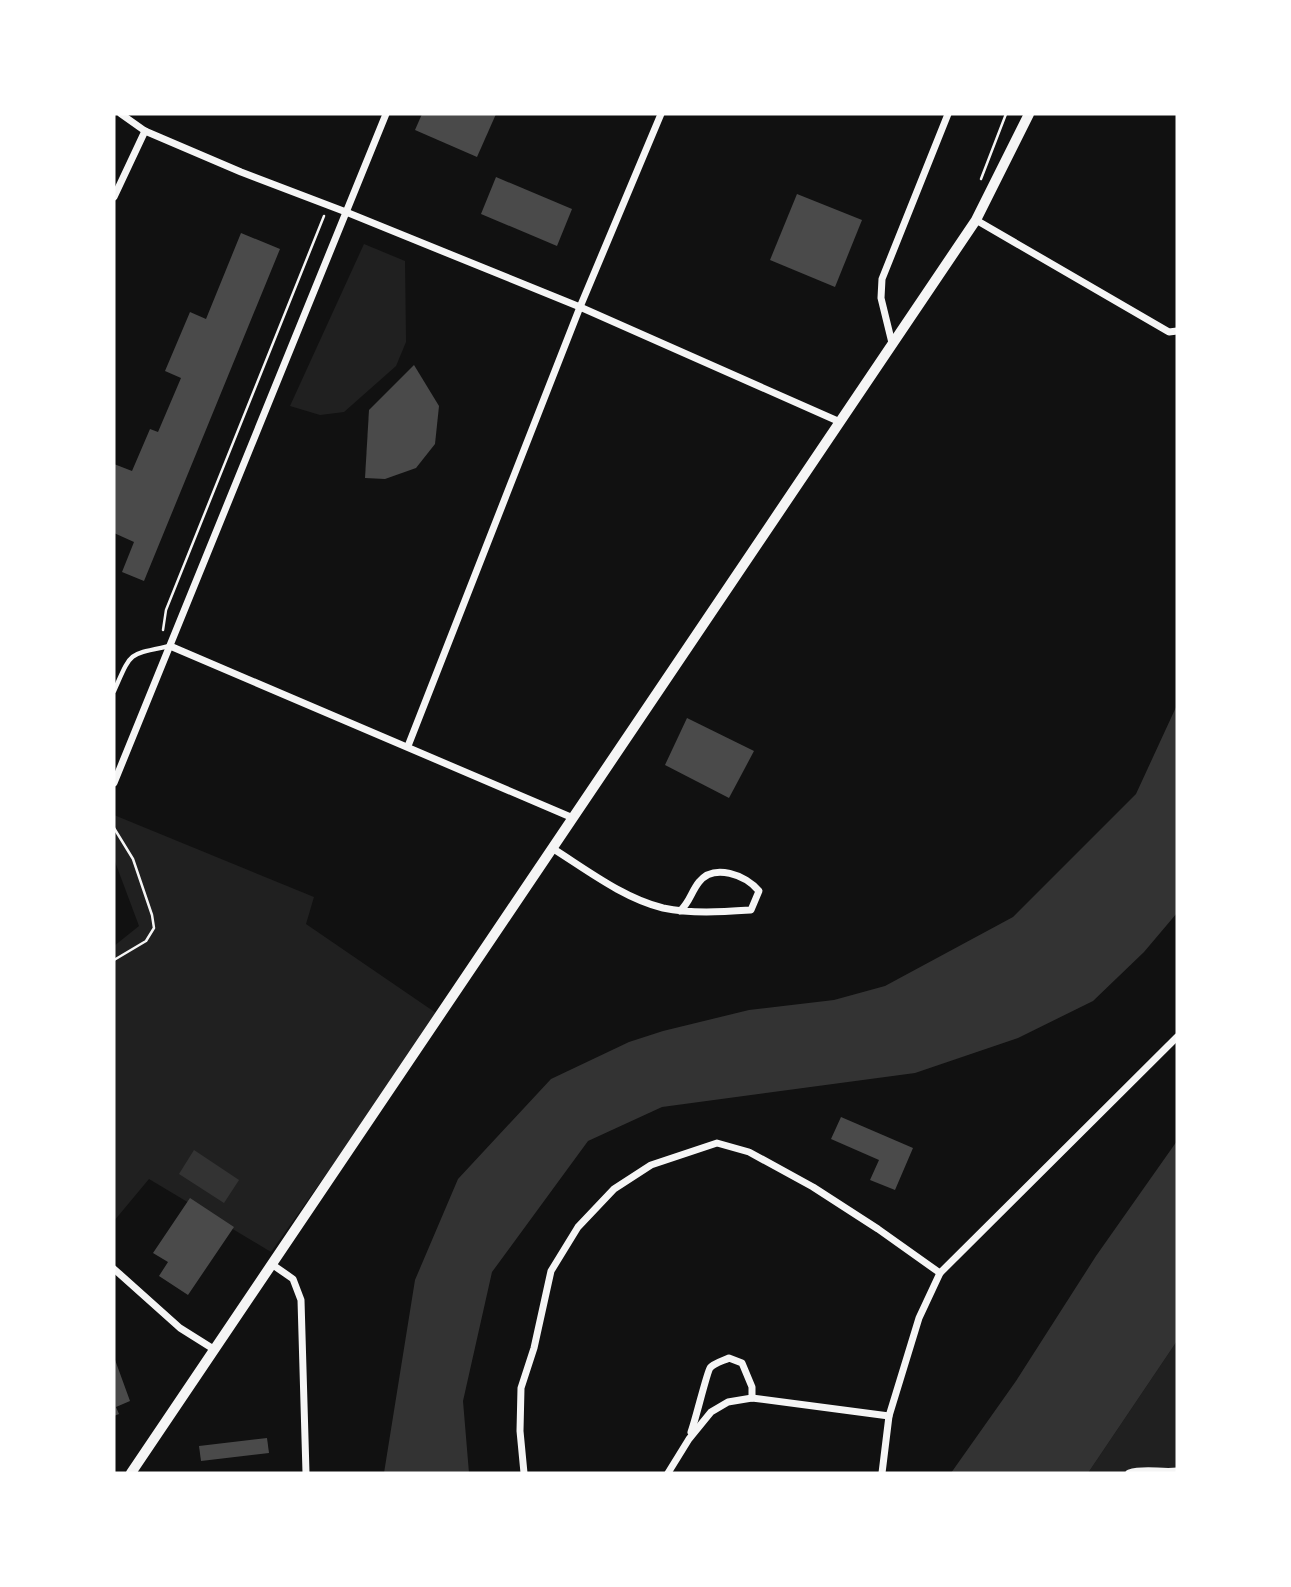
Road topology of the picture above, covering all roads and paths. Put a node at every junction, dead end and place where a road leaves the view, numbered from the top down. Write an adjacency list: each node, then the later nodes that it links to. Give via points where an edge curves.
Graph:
1 (121, 114): 6 (street)
2 (386, 114): 9 (street)
3 (661, 114): 11 (street)
4 (948, 114): 13 (street, via 881,279)
5 (1030, 114): 10 (street)
6 (145, 131): 7 (street); 8 (street)
7 (114, 197)
8 (328, 205): 9 (street); 16 (path, via 166,610)
9 (346, 212): 11 (street); 15 (street)
10 (976, 220): 12 (street, via 1169,332); 13 (street)
11 (580, 307): 14 (street); 18 (street)
12 (1177, 331)
13 (892, 343): 14 (street)
14 (840, 422): 20 (street)
15 (170, 646): 16 (lane); 18 (street); 19 (street)
16 (160, 648): 17 (lane, via 135,653)
17 (114, 691)
18 (408, 746): 20 (street)
19 (114, 783)
20 (573, 818): 22 (street)
21 (114, 828): 24 (path, via 133,859 154,928 146,942)
22 (552, 848): 23 (street, via 614,887); 26 (street)
23 (680, 911): 23 (street, via 751,910 759,891 736,874 704,877)
24 (114, 960)
25 (1177, 1037): 28 (street)
26 (273, 1265): 29 (street); 35 (street, via 293,1279 301,1300)
27 (114, 1269): 29 (street, via 180,1328)
28 (940, 1273): 31 (street, via 919,1318); 36 (street, via 878,1228 750,1152 717,1143 651,1165 614,1189 578,1227 551,1271 521,1388)
29 (215, 1350): 34 (street)
30 (752, 1398): 31 (street); 32 (street, via 727,1402 711,1412); 32 (street, via 742,1363 729,1358 710,1367)
31 (889, 1416): 38 (street)
32 (689, 1439): 37 (street)
33 (1177, 1471): 39 (street)
34 (131, 1473)
35 (306, 1473)
36 (524, 1473)
37 (668, 1473)
38 (882, 1473)
39 (1129, 1473)

